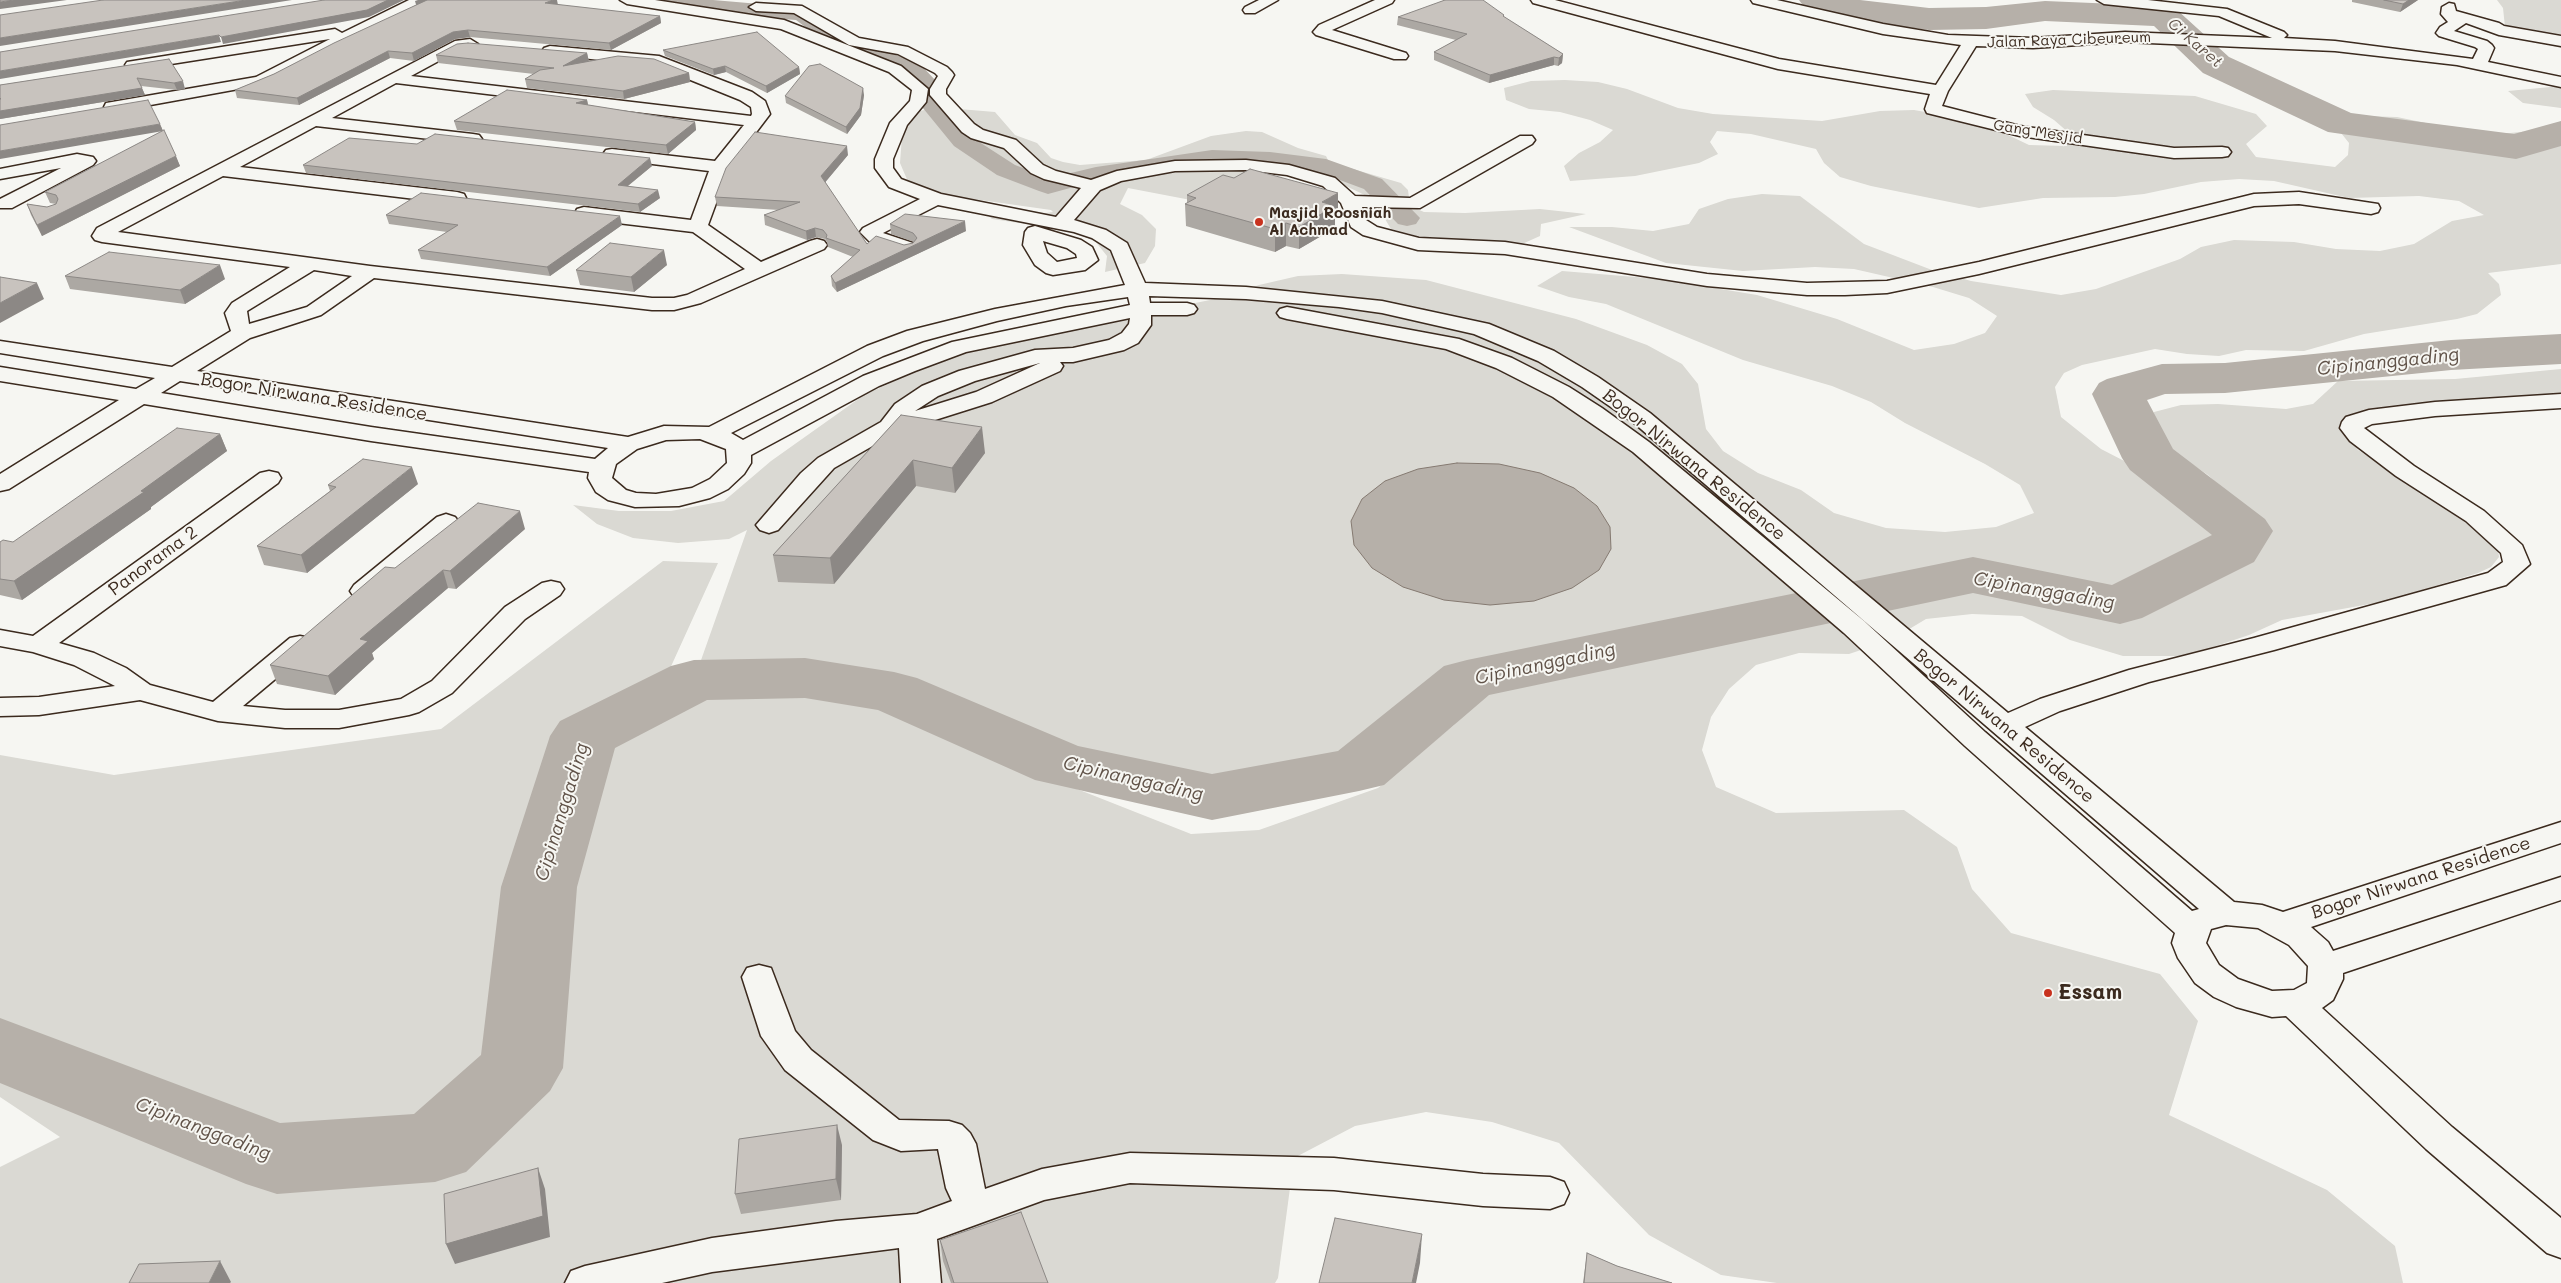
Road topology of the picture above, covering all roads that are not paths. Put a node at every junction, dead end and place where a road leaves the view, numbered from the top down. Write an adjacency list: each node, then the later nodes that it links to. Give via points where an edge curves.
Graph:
1 (420, 0): 12 (street)
2 (627, 0): 37 (street, via 784,25 895,69 920,89 918,102 899,123 884,159 884,168 895,183)
3 (698, 0): 36 (street, via 745,7 797,9 855,42 902,50 946,75 938,95 968,128 1010,144 1037,169)
4 (1271, 0): 10 (street)
5 (1386, 0): 18 (street, via 1321,32)
6 (1538, 0): 25 (street, via 1778,64)
7 (1758, 0): 14 (street, Jalan Raya Cibeureum, via 1883,29)
8 (2104, 0): 15 (street, via 2222,12)
9 (2457, 0): 11 (street, via 2448,7)
10 (1250, 10)
11 (2449, 14): 13 (street, via 2499,30); 19 (street, via 2458,23 2444,33 2486,48)
12 (354, 32): 20 (street); 26 (street, via 269,77 247,85)
13 (2561, 41)
14 (1970, 42): 15 (street, Jalan Raya Cibeureum, via 2034,43 2118,37); 22 (street, Gang Mesjid)
15 (2312, 45): 19 (street, Jalan Raya Cibeureum, via 2415,54)
16 (490, 46): 23 (street, via 458,45)
17 (530, 49): 28 (street, via 667,63 746,96 759,105 761,114)
18 (1400, 56)
19 (2479, 64): 24 (street, Jalan Raya Cibeureum)
20 (116, 67)
21 (1871, 68): 22 (street, via 1880,65)
22 (1951, 74): 25 (street, Gang Mesjid)
23 (398, 79): 27 (street); 28 (street)
24 (2561, 82)
25 (1940, 91): 32 (street, Gang Mesjid, via 1933,109 2004,127 2155,151)
26 (95, 110)
27 (317, 121): 30 (street); 34 (street)
28 (754, 121): 33 (street)
29 (1526, 140): 39 (street, via 1413,204)
30 (494, 141)
31 (592, 152): 33 (street)
32 (2222, 152)
33 (720, 167): 46 (street)
34 (222, 170): 38 (street); 50 (street, via 127,219 102,236)
35 (0, 174): 40 (street, via 87,161)
36 (1084, 184): 39 (street, via 1175,166 1246,165 1289,170 1329,182); 45 (street)
37 (936, 199): 43 (street); 45 (street)
38 (470, 200)
39 (1350, 200): 41 (street, via 1358,223 1370,231 1418,244 1505,248 1706,280 1836,289 1887,287 1979,268 2254,200 2299,198)
40 (2, 203): 42 (street)
41 (2371, 208)
42 (37, 209)
43 (916, 209): 47 (street, via 1013,225); 49 (street, via 870,232)
44 (570, 212): 46 (street)
45 (1062, 222): 54 (street, via 1099,234 1120,248)
46 (698, 227): 51 (street)
47 (1036, 232): 52 (street, via 1033,245 1037,254); 52 (street, via 1074,244 1085,251 1088,260 1078,266)
48 (817, 245): 51 (street)
49 (906, 247)
50 (310, 264): 53 (street); 56 (street, via 240,307 236,317)
51 (757, 269): 53 (street, via 694,299 674,304)
52 (1053, 269): 55 (street)
53 (370, 272): 56 (street, via 314,311)
54 (1139, 299): 55 (street, Bogor Nirwana Residence); 60 (street, Bogor Nirwana Residence, via 960,347); 63 (street, via 1140,325 1130,338 1116,345 1073,355 984,397); 74 (street, Bogor Nirwana Residence, via 1337,321 1452,344 1504,363 1561,392 1641,447 1801,583); 74 (street, Bogor Nirwana Residence, via 1246,293 1339,301 1481,329 1546,356 1642,418 1831,578)
55 (1066, 300): 64 (street, Bogor Nirwana Residence, via 954,324 874,350)
56 (242, 333): 59 (street)
57 (0, 347): 59 (street, Bogor Nirwana Residence)
58 (0, 374): 61 (street, Bogor Nirwana Residence)
59 (176, 376): 61 (street); 65 (street, Bogor Nirwana Residence)
60 (871, 381): 63 (street); 66 (street, Bogor Nirwana Residence)
61 (137, 397): 67 (street, Bogor Nirwana Residence); 69 (street)
62 (2561, 401): 81 (street, via 2416,411 2354,422 2352,428 2358,436 2475,516 2513,550 2518,564 2497,579 2139,676 2050,705)
63 (896, 418): 71 (street, via 826,463)
64 (712, 434): 65 (street, via 664,433); 66 (street, via 728,440)
65 (629, 444): 67 (street, via 607,459)
66 (739, 452): 67 (street, via 739,463 732,474 701,493 679,499 635,500 617,495 605,488 600,478)
67 (602, 467)
68 (269, 478): 77 (street, Panorama 2)
69 (0, 484)
70 (446, 522): 73 (street)
71 (769, 525)
72 (551, 589): 80 (street, via 515,613 442,687 409,706 339,719 285,719)
73 (347, 604)
74 (1867, 624): 81 (street, Bogor Nirwana Residence); 86 (street, Bogor Nirwana Residence, via 1975,739)
75 (317, 630): 80 (street)
76 (0, 638): 77 (street)
77 (38, 645): 78 (street, via 84,659 116,674)
78 (140, 691): 79 (street, via 39,706); 80 (street)
79 (0, 707)
80 (218, 712)
81 (2003, 726): 84 (street, Bogor Nirwana Residence)
82 (2561, 832): 85 (street, Bogor Nirwana Residence)
83 (2561, 888): 87 (street)
84 (2225, 913): 85 (street, via 2262,917); 86 (street, via 2199,921)
85 (2282, 924): 87 (street, via 2316,950)
86 (2192, 930): 89 (street, via 2189,943 2207,974 2248,998 2272,1004)
87 (2325, 966): 89 (street, via 2326,979 2321,990 2310,999)
88 (759, 977): 91 (street, via 779,1036 798,1060 886,1130 901,1136 949,1136 957,1144 965,1188)
89 (2294, 1003): 93 (street, via 2439,1138)
90 (1550, 1193): 91 (street, via 1482,1190 1334,1174 1130,1168 1042,1185)
91 (975, 1210): 92 (street)
92 (917, 1230): 94 (street, via 712,1256); 95 (street)
93 (2561, 1241)
94 (585, 1283)
95 (921, 1283)

